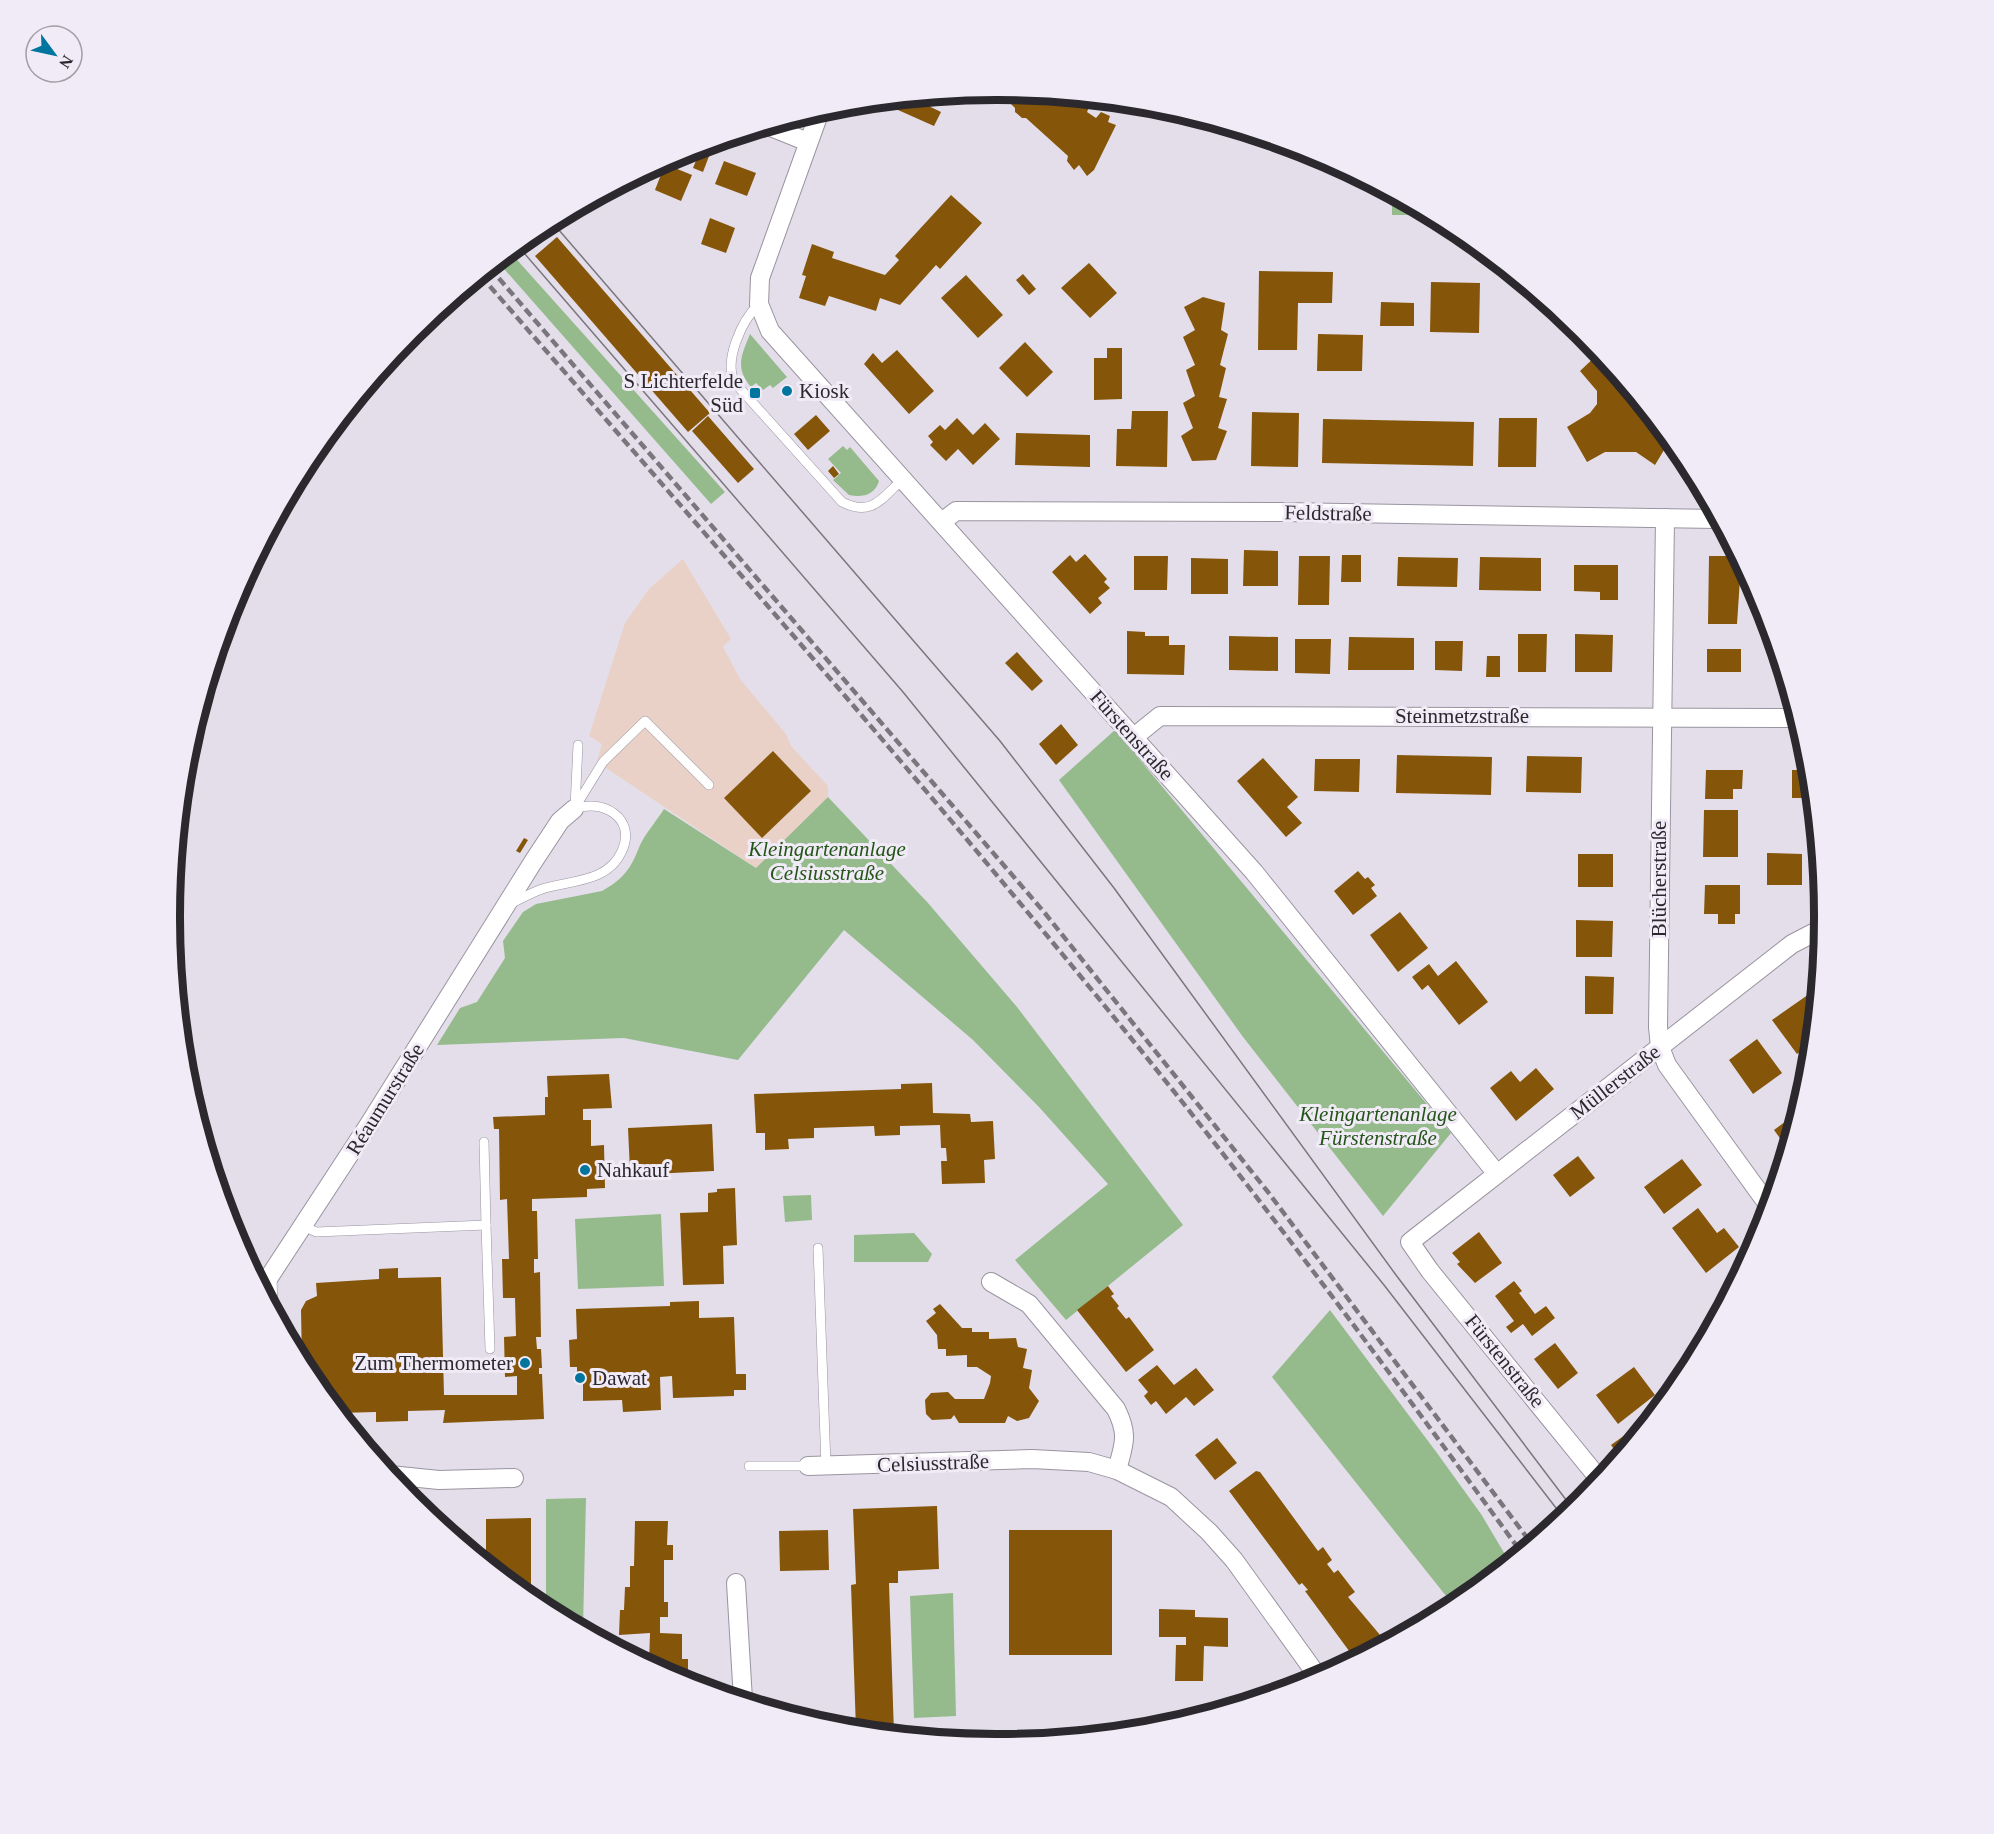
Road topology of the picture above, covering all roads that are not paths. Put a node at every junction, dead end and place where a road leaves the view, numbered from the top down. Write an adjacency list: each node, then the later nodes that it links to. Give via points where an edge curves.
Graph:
1 (816, 121): 3 (street)
2 (779, 130): 3 (street)
3 (808, 142): 4 (street, via 763,266)
4 (756, 307): 5 (street, Fürstenstraße, via 770,331); 5 (lane, via 745,320 731,363 731,376 760,411 842,502 857,509 872,507)
5 (903, 479): 8 (street, Fürstenstraße)
6 (1665, 518): 7 (street, Feldstraße); 8 (street, Feldstraße, via 956,511); 9 (street, Blücherstraße)
7 (1709, 519)
8 (942, 522): 11 (street, Fürstenstraße)
9 (1660, 717): 10 (street, Steinmetzstraße); 11 (street, Steinmetzstraße, via 1160,716); 17 (street, Blücherstraße)
10 (1789, 718)
11 (1134, 737): 19 (street, Fürstenstraße, via 1254,872)
12 (578, 745): 14 (lane)
13 (709, 785): 14 (lane, via 645,721 603,762)
14 (574, 809): 15 (street, Réaumurstraße, via 560,821); 15 (lane, via 597,805 608,808 622,821 625,839 615,863 591,878 542,889)
15 (505, 907): 22 (street, Réaumurstraße)
16 (1813, 933): 17 (street, Müllerstraße, via 1792,944)
17 (1660, 1047): 19 (street, Müllerstraße); 20 (street, Blücherstraße, via 1667,1065)
18 (484, 1142): 21 (lane)
19 (1497, 1174): 23 (street, Müllerstraße)
20 (1763, 1198)
21 (486, 1225): 22 (lane, via 316,1232); 27 (lane)
22 (304, 1226): 25 (street, Réaumurstraße)
23 (1410, 1242): 32 (street, Fürstenstraße)
24 (818, 1248): 30 (lane)
25 (267, 1281)
26 (991, 1282): 31 (street, via 1029,1304 1116,1409 1125,1427)
27 (490, 1348)
28 (749, 1466): 29 (lane, Celsiusstraße)
29 (808, 1466): 30 (street, Celsiusstraße)
30 (826, 1466): 31 (street, Celsiusstraße, via 1032,1459 1089,1462)
31 (1117, 1470): 36 (street, Celsiusstraße, via 1171,1497 1209,1532 1234,1560)
32 (1594, 1473)
33 (403, 1476): 34 (street, via 439,1480)
34 (514, 1478)
35 (736, 1583): 37 (street)
36 (1313, 1669)
37 (743, 1692)

